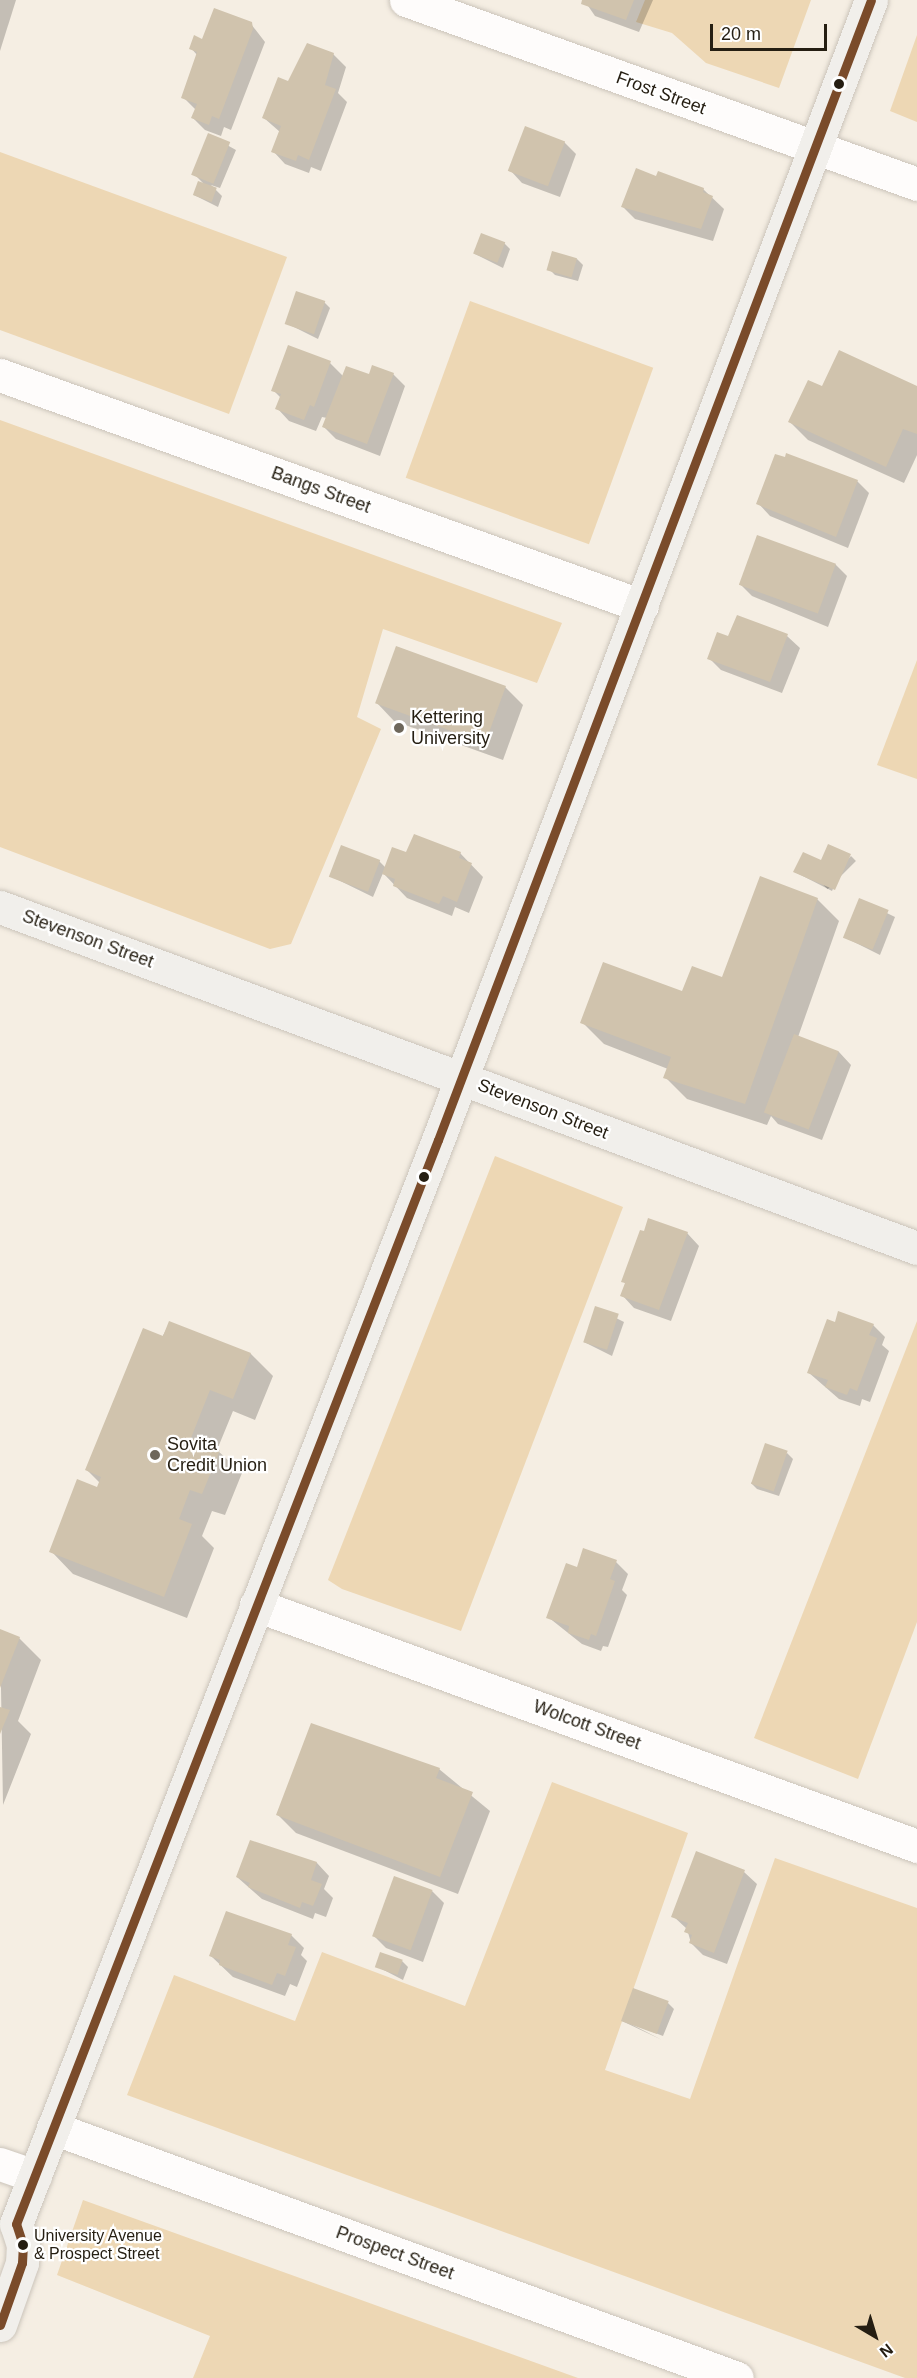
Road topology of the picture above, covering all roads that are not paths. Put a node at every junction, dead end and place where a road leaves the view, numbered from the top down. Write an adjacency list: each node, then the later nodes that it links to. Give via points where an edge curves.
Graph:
1 (406, 0): 3 (street, Frost Street)
2 (871, 0): 3 (street)
3 (816, 148): 4 (street, Frost Street); 6 (street)
4 (917, 184)
5 (0, 375): 6 (street, Bangs Street)
6 (642, 606): 8 (street)
7 (0, 907): 8 (street, Stevenson Street)
8 (461, 1077): 9 (street, Stevenson Street); 10 (street)
9 (917, 1248)
10 (256, 1605): 11 (street, Wolcott Street); 12 (street)
11 (917, 1846)
12 (53, 2128): 14 (street); 17 (street, Prospect Street)
13 (0, 2164): 14 (street)
14 (35, 2176): 15 (street)
15 (8, 2228): 16 (street, via 23,2245 22,2263)
16 (0, 2325)
17 (737, 2378)

